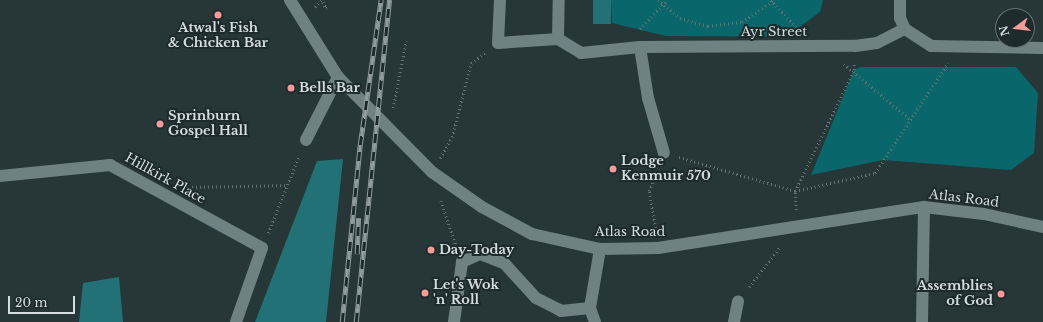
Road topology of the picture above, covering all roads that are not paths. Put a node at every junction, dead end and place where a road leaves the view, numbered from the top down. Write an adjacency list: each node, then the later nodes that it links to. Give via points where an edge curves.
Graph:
1 (290, 0): 9 (street, Atlas Road)
2 (500, 0): 6 (street, via 498,43)
3 (558, 0): 6 (street)
4 (900, 0): 5 (street, via 900,18)
5 (905, 28): 7 (street, Ayr Street, via 877,43 854,46); 8 (street, via 931,46)
6 (558, 40): 7 (street, Ayr Street, via 581,53)
7 (640, 47): 11 (street, via 648,98)
8 (1043, 48)
9 (338, 77): 10 (street); 15 (street, Atlas Road, via 432,172 482,207 532,234)
10 (306, 140)
11 (664, 153)
12 (0, 176): 18 (street, Hillkirk Place, via 110,165 262,248)
13 (924, 207): 14 (street, Atlas Road, via 984,214); 15 (street, Atlas Road, via 658,248); 22 (street)
14 (1043, 227)
15 (600, 249): 17 (street)
16 (738, 301): 21 (street)
17 (590, 308): 19 (street, via 561,311 536,298 504,263 480,254 462,262); 20 (street)
18 (236, 322)
19 (454, 322)
20 (595, 322)
21 (734, 322)
22 (922, 322)

